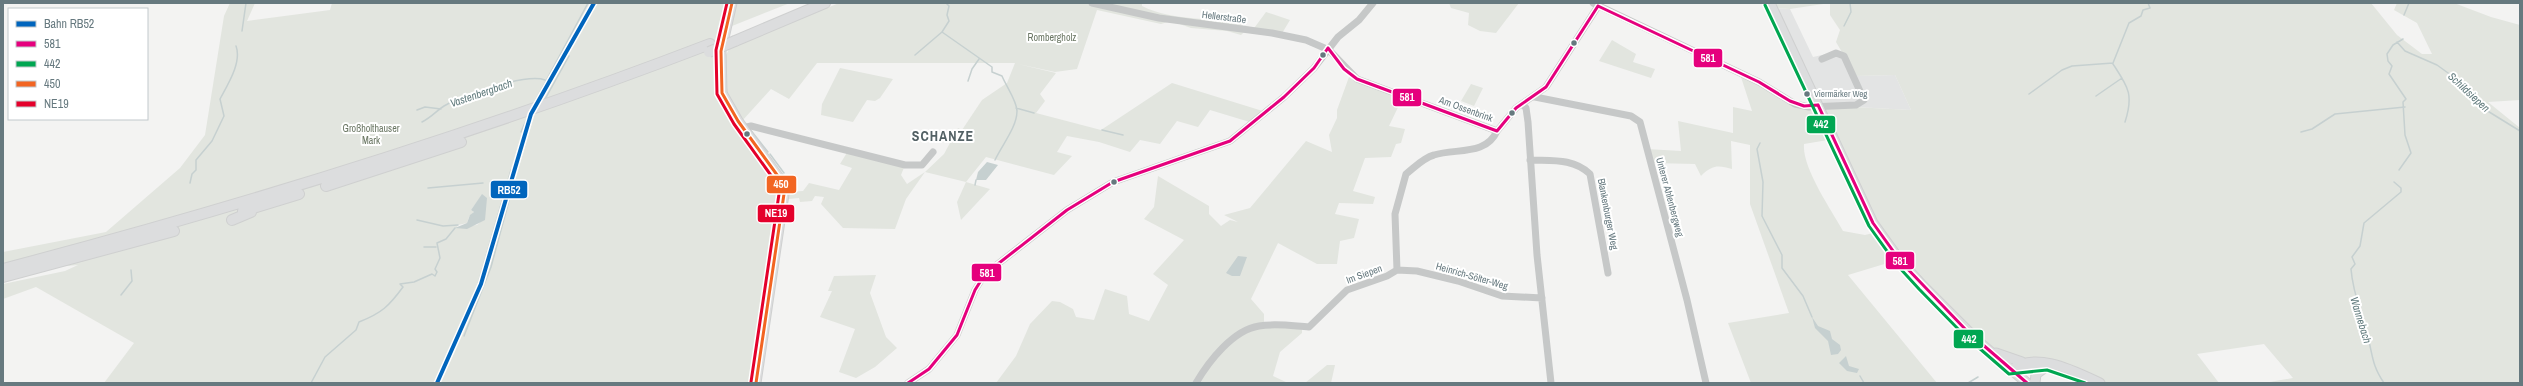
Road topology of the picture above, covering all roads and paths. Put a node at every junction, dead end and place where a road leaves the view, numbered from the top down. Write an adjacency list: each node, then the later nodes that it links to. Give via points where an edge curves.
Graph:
1 (732, 3): 14 (main road, via 721,51 722,93 728,107)
2 (809, 3): 8 (highway)
3 (825, 3): 8 (highway)
4 (1092, 3): 9 (street, Hellerstraße, via 1176,20 1282,35)
5 (1373, 3): 9 (street, via 1359,20 1338,36)
6 (1770, 3): 13 (main road)
7 (1597, 4): 11 (street, Am Ossenbrink, via 1546,88); 13 (street, via 1758,82 1787,99 1804,106)
8 (736, 37): 16 (highway, bridge, via 598,90)
9 (1328, 48): 15 (street, Am Ossenbrink, via 1344,69 1357,79); 36 (street, via 1314,68 1284,97 1230,141 1113,182 1067,210 985,274 957,335 929,369)
10 (1822, 59): 13 (street, via 1833,52 1841,53 1864,100 1856,106)
11 (1535, 97): 12 (street, Am Ossenbrink); 39 (street, Unterer Ahlenbergweg, via 1631,116 1640,122)
12 (1522, 104): 15 (street, Am Ossenbrink); 18 (street, via 1526,108)
13 (1818, 105): 31 (main road, via 1873,223 1901,262)
14 (743, 128): 17 (street, via 751,126 905,165 922,165); 35 (main road, via 780,179 784,194)
15 (1497, 131): 27 (street, Im Siepen, via 1494,139 1482,147 1434,155 1406,174 1395,214)
16 (440, 146): 19 (highway); 21 (highway)
17 (933, 152)
18 (1530, 160): 28 (street, Blankenburger Weg, via 1567,162 1585,168 1590,174); 30 (street)
19 (303, 186): 20 (highway); 24 (highway)
20 (278, 190)
21 (274, 202): 22 (highway); 29 (highway)
22 (232, 220)
23 (89, 243): 24 (highway)
24 (47, 258): 25 (highway)
25 (3, 269)
26 (59, 269): 29 (highway)
27 (1397, 270): 30 (street, Heinrich-Sölter-Weg, via 1417,271 1458,281 1502,296); 37 (street, Im Siepen, via 1391,275 1346,291 1309,327 1264,325 1243,333 1203,370)
28 (1608, 273)
29 (3, 278)
30 (1542, 298): 38 (street)
31 (1979, 342): 32 (main road, via 2002,356); 34 (main road)
32 (2022, 362): 33 (main road); 34 (main road)
33 (2048, 365): 34 (main road); 41 (main road, via 2036,374); 42 (main road)
34 (2012, 370): 40 (main road)
35 (756, 383)
36 (910, 383)
37 (1196, 383)
38 (1551, 383)
39 (1706, 383)
40 (2027, 383)
41 (2035, 383)
42 (2100, 383)

